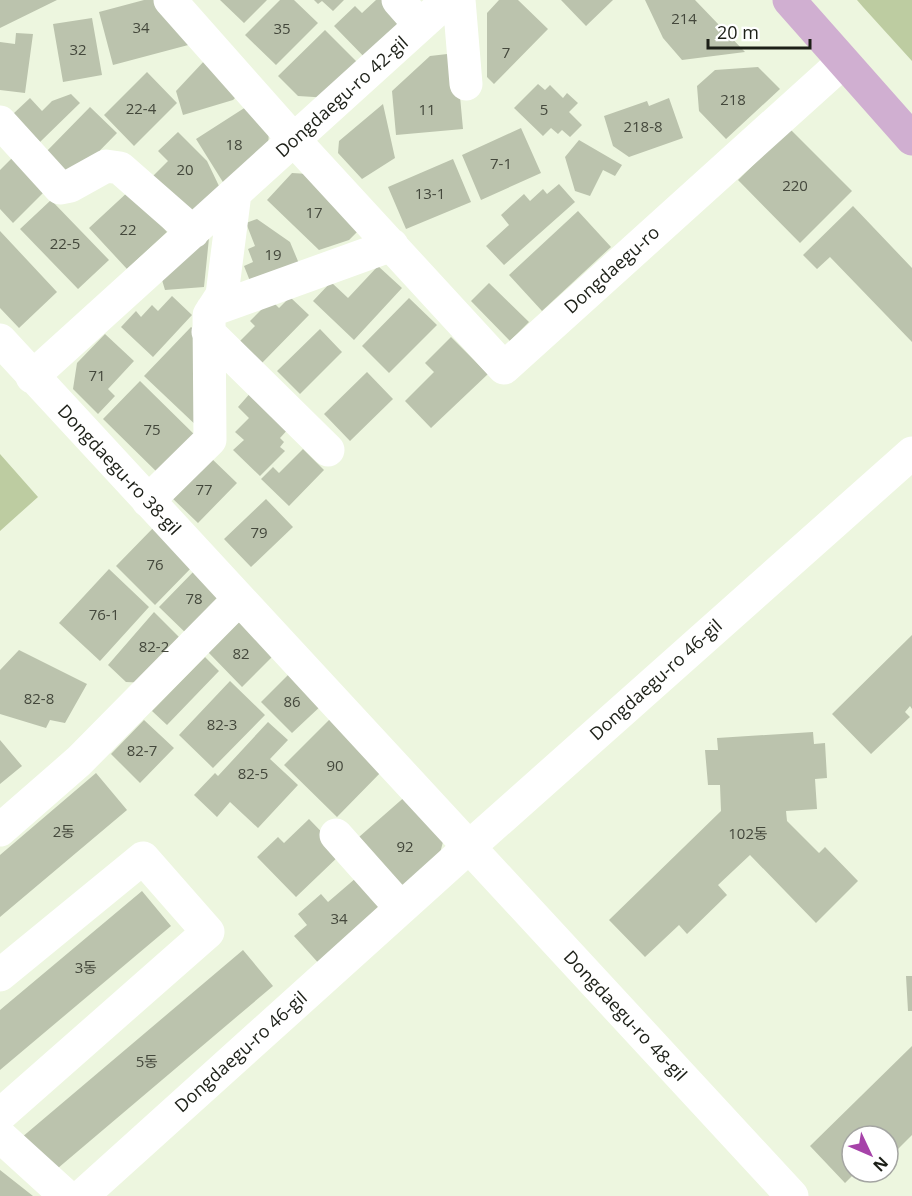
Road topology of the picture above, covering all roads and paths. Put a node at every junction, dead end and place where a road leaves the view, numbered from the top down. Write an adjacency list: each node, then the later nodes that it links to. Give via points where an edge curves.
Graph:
1 (170, 0): 12 (street, Dongdaegu-ro)
2 (398, 0): 7 (street)
3 (448, 0): 7 (street, Dongdaegu-ro 42-gil)
4 (459, 0): 9 (street)
5 (789, 0): 8 (main road)
6 (819, 0): 8 (main road)
7 (420, 25): 12 (street, Dongdaegu-ro 42-gil)
8 (842, 60): 11 (main road); 15 (street, Dongdaegu-ro, via 504,368)
9 (466, 84)
10 (0, 122): 14 (street, via 60,188 106,166 120,168)
11 (912, 139)
12 (294, 140): 13 (street, Dongdaegu-ro 42-gil); 15 (street, Dongdaegu-ro)
13 (235, 193): 14 (street, Dongdaegu-ro 42-gil); 16 (street, via 222,295)
14 (193, 232): 18 (street, Dongdaegu-ro 42-gil)
15 (392, 245): 16 (street)
16 (210, 321): 19 (street); 21 (street, via 210,440)
17 (0, 340): 18 (street, Dongdaegu-ro 38-gil)
18 (32, 377): 21 (street, Dongdaegu-ro 38-gil)
19 (328, 450)
20 (912, 453): 25 (street, Dongdaegu-ro 46-gil)
21 (148, 501): 22 (street, Dongdaegu-ro 38-gil)
22 (239, 599): 23 (street, via 79,761); 25 (street, Dongdaegu-ro 38-gil)
23 (0, 830)
24 (336, 835): 26 (street)
25 (464, 841): 26 (street, Dongdaegu-ro 46-gil); 32 (street, Dongdaegu-ro 48-gil)
26 (401, 908): 31 (street, Dongdaegu-ro 46-gil)
27 (0, 975): 28 (street, via 143,858 208,932)
28 (0, 1115)
29 (0, 1136): 30 (street)
30 (66, 1196)
31 (82, 1196)
32 (792, 1196)

